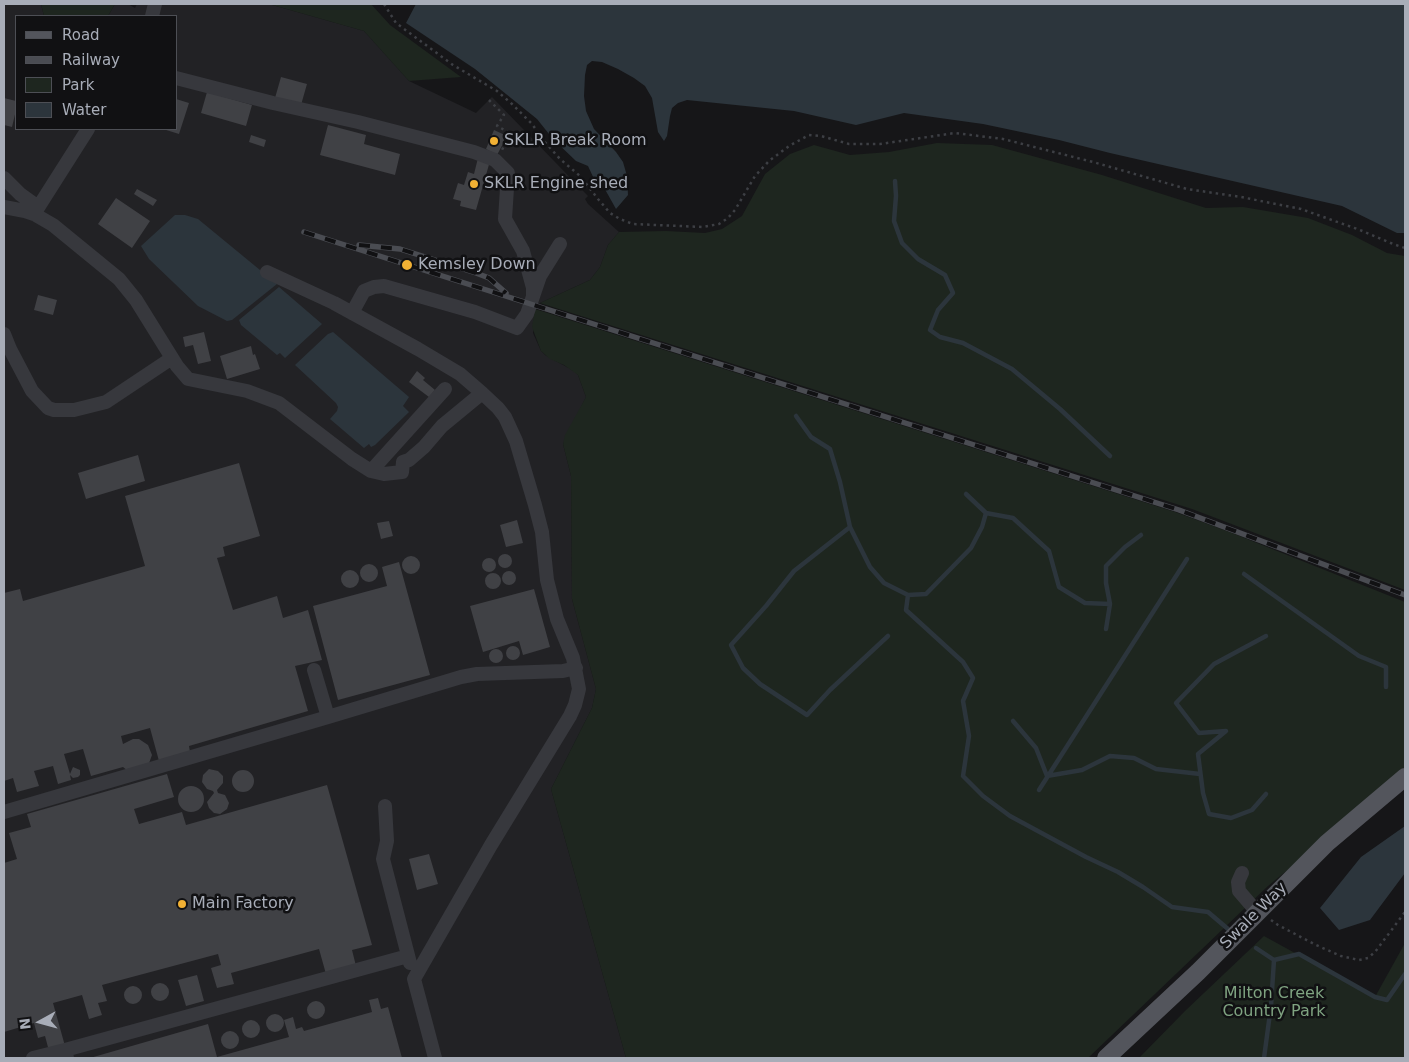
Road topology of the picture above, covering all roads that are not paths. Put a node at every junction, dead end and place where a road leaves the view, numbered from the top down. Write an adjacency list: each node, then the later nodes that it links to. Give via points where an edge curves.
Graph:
1 (178, 79): 8 (lane, via 474,152 496,162 508,173 505,219 523,251)
2 (87, 130): 5 (lane)
3 (4, 178): 5 (lane)
4 (4, 208): 5 (lane)
5 (36, 210): 11 (lane, via 119,279)
6 (560, 244): 8 (lane, via 540,276)
7 (267, 272): 9 (lane)
8 (533, 296): 9 (lane, via 528,314 517,328 475,312 384,286 364,292)
9 (352, 313): 13 (lane, via 448,367)
10 (4, 334): 11 (lane, via 32,391 54,410 74,410 106,402)
11 (172, 358): 14 (lane, via 191,381 246,391 279,403)
12 (445, 389): 14 (lane)
13 (482, 393): 14 (lane, via 440,428 424,447 403,462 402,472 384,474); 15 (lane, via 501,412 516,441 539,520 547,580 557,619)
14 (371, 471)
15 (576, 668): 17 (lane, via 563,672 460,677); 24 (lane, via 578,696 570,716 491,844)
16 (314, 670): 17 (lane)
17 (328, 717): 20 (lane)
18 (1405, 778): 22 (main road, Swale Way, via 1340,831)
19 (385, 806): 23 (lane, via 388,841 383,859)
20 (4, 812)
21 (1242, 873): 22 (lane, via 1239,891)
22 (1259, 911): 28 (main road, Swale Way)
23 (408, 956): 24 (lane); 25 (lane)
24 (414, 979): 27 (lane)
25 (66, 1054): 26 (lane)
26 (33, 1058)
27 (435, 1058)
28 (1106, 1058)

